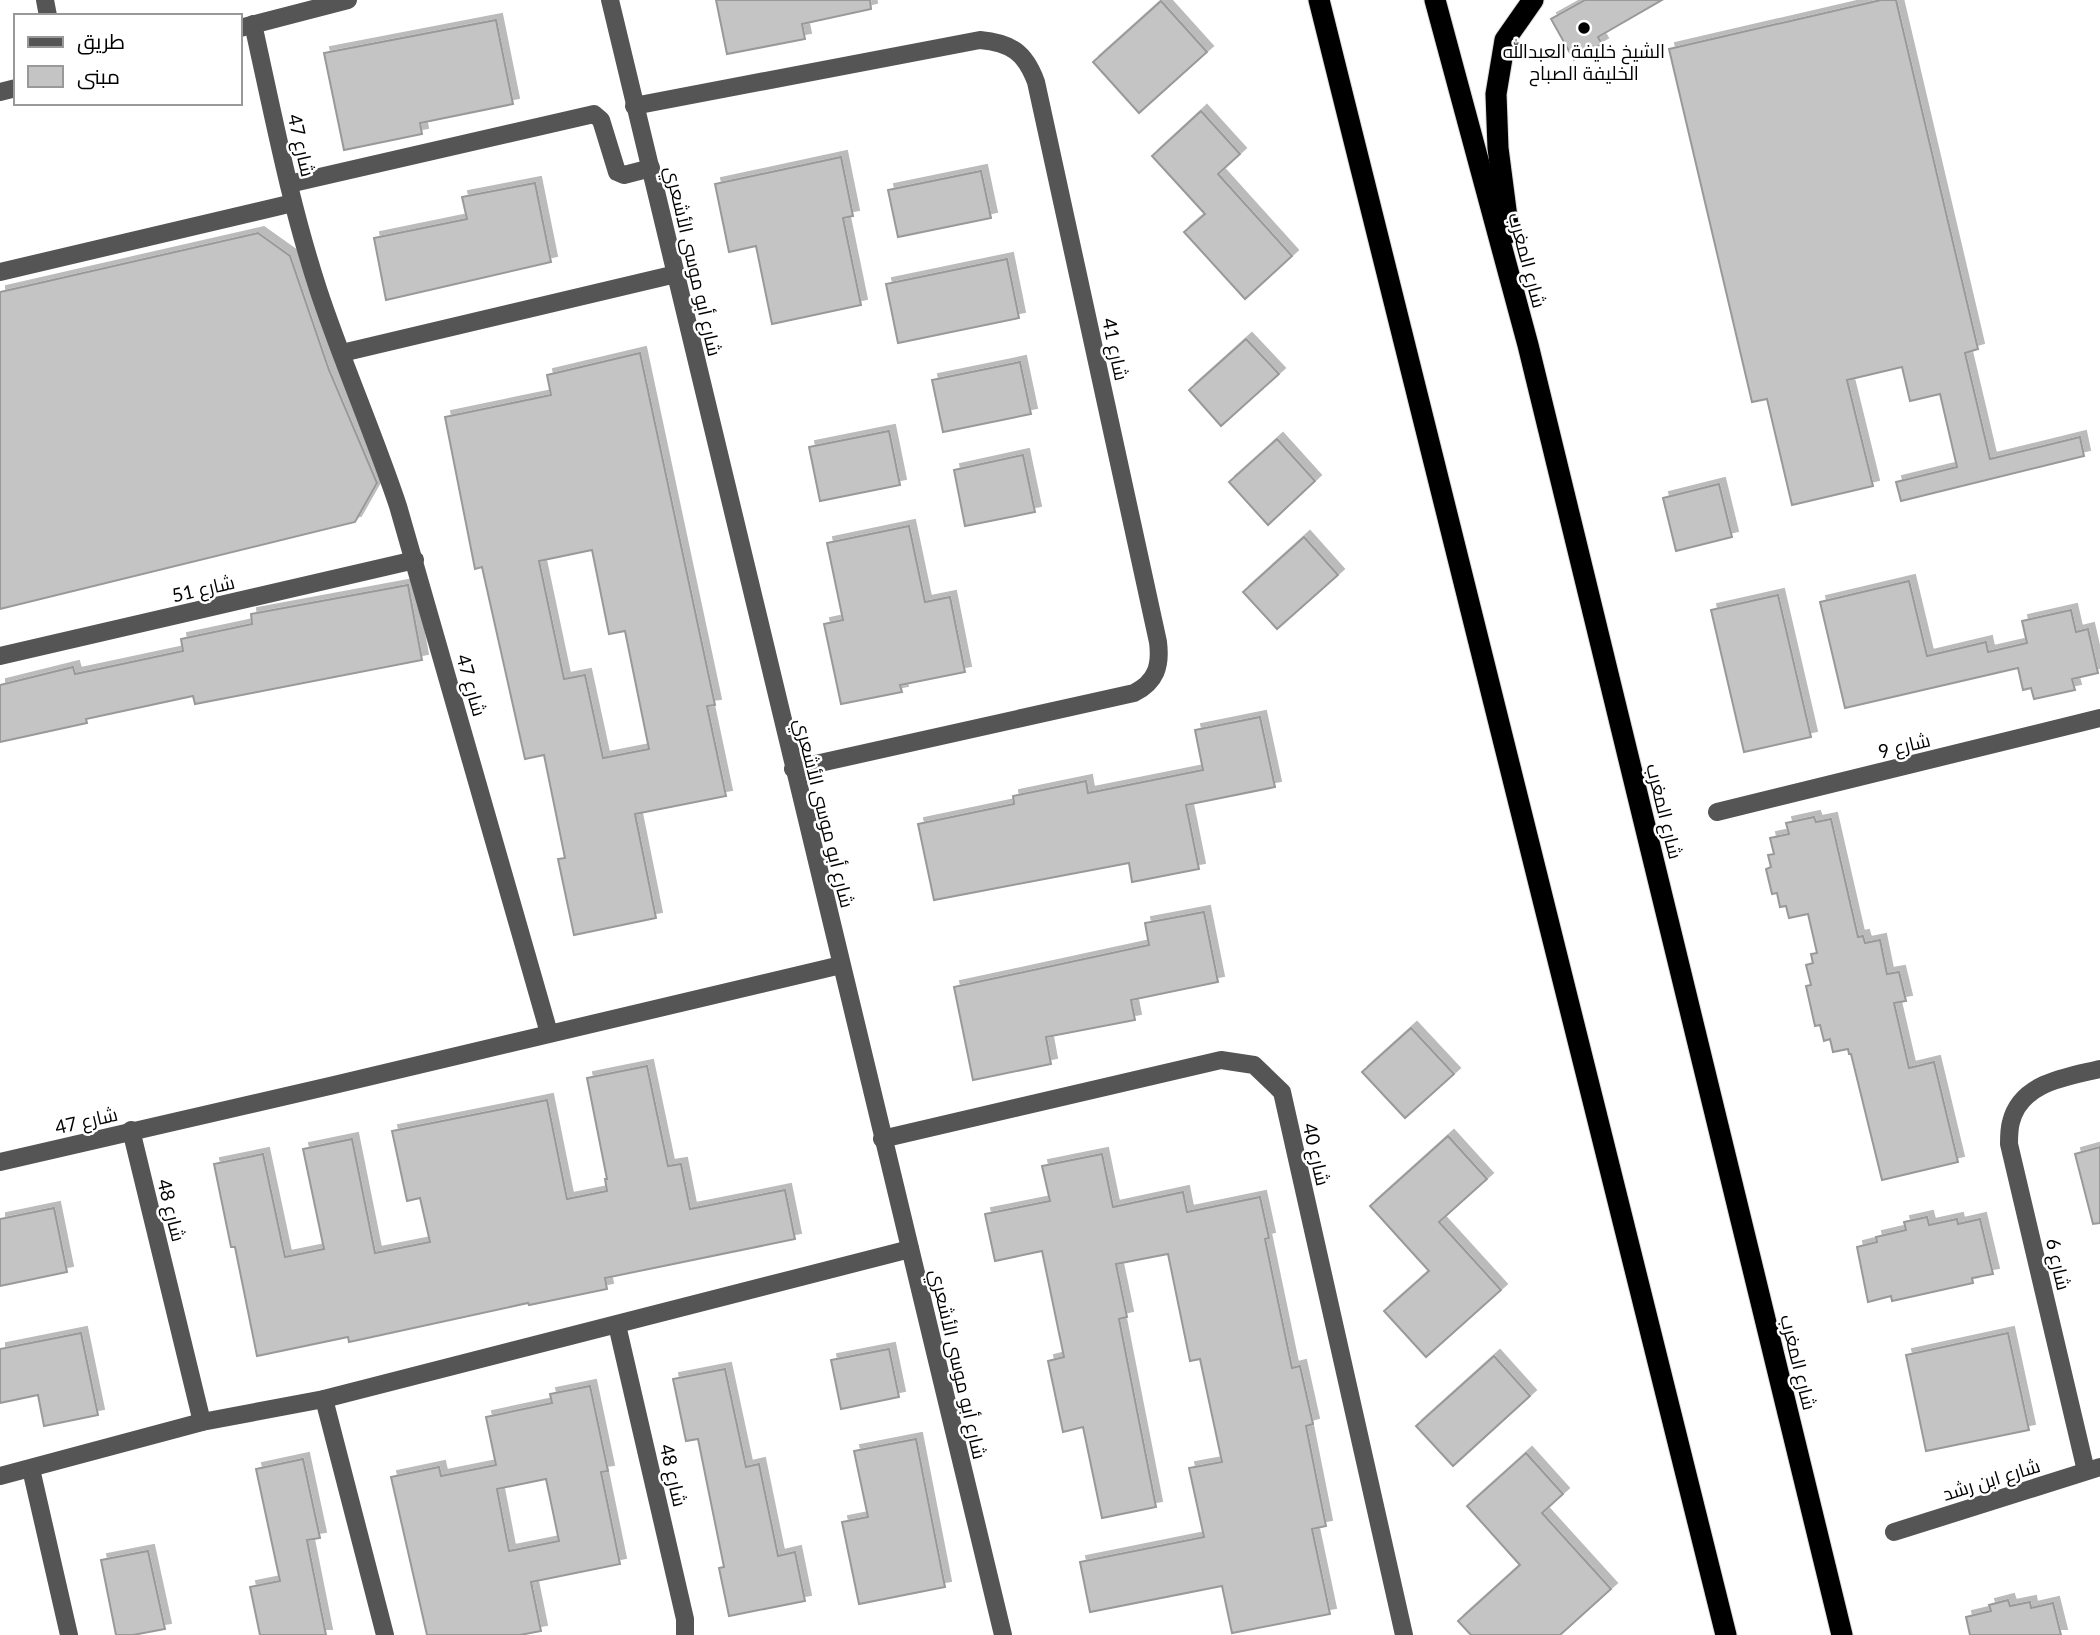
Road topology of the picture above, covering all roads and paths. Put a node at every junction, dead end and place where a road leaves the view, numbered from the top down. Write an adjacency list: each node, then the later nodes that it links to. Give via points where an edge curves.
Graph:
1 (346, 0): 6 (street)
2 (610, 0): 7 (street, شارع أبو موسى الأشعري)
3 (1319, 0): 39 (highway)
4 (1435, 0): 13 (highway, شارع المغرب)
5 (1533, 0): 13 (highway, via 1505,40 1496,94 1498,148)
6 (246, 26): 9 (street, شارع 47)
7 (634, 106): 8 (street, شارع أبو موسى الأشعري); 18 (street, شارع 41, via 980,40 1012,47 1030,66 1036,82 1158,642 1157,673 1147,687 1134,693)
8 (651, 168): 9 (street, via 624,175 617,172 601,120 594,114); 12 (street, شارع أبو موسى الأشعري)
9 (289, 184): 10 (street, شارع 47)
10 (293, 203): 11 (street); 14 (street, شارع 47)
11 (0, 272)
12 (676, 274): 14 (street); 18 (street, شارع أبو موسى الأشعري)
13 (1520, 318): 40 (highway, شارع المغرب)
14 (342, 353): 15 (street, شارع 47)
15 (415, 560): 16 (street, شارع 51); 21 (street, شارع 47)
16 (0, 656)
17 (2100, 718): 19 (street, شارع 9)
18 (793, 769): 20 (street, شارع أبو موسى الأشعري)
19 (1717, 812)
20 (841, 965): 21 (street, شارع 47); 24 (street, شارع أبو موسى الأشعري)
21 (549, 1033): 23 (street, شارع 47)
22 (2100, 1069): 31 (street, شارع 6, via 2049,1081 2026,1096 2011,1120 2008,1144)
23 (131, 1130): 25 (street, شارع 47); 29 (street, شارع 48)
24 (882, 1139): 26 (street, شارع أبو موسى الأشعري); 38 (street, شارع 40, via 1221,1060 1254,1065 1282,1092)
25 (0, 1161)
26 (910, 1249): 27 (street); 37 (street, شارع أبو موسى الأشعري)
27 (617, 1325): 28 (street); 36 (street, شارع 48)
28 (324, 1399): 29 (street); 35 (street)
29 (202, 1422): 30 (street)
30 (31, 1469): 32 (street); 34 (street)
31 (2093, 1469): 33 (street, شارع ابن رشد)
32 (0, 1476)
33 (1894, 1532)
34 (69, 1635)
35 (385, 1635)
36 (685, 1635)
37 (1003, 1635)
38 (1404, 1635)
39 (1726, 1635)
40 (1842, 1635)

